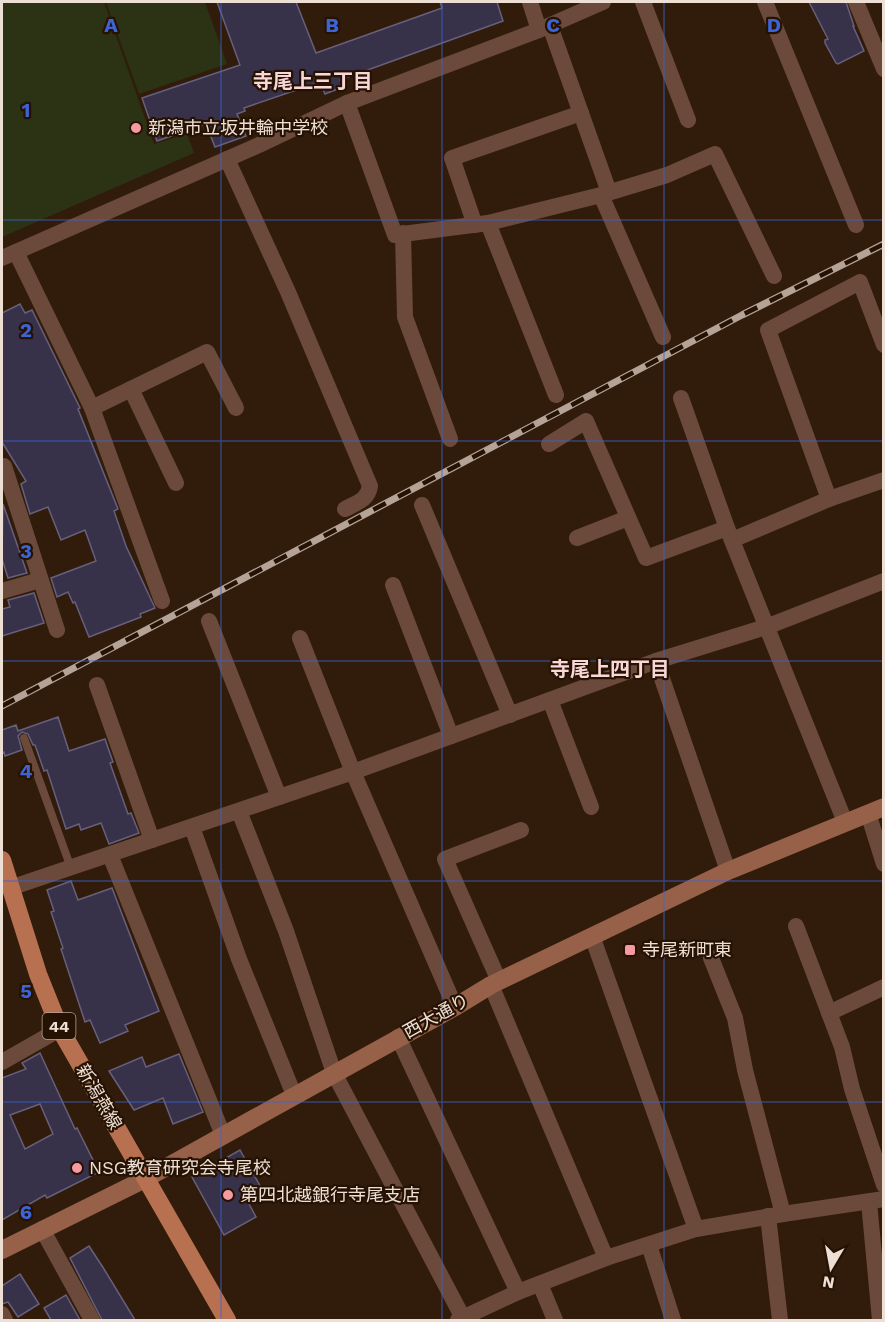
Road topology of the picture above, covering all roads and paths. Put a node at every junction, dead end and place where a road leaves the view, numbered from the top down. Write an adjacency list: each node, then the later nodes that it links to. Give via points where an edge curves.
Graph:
1 (530, 2): 6 (street)
2 (603, 2): 6 (street)
3 (643, 2): 10 (street)
4 (765, 2): 14 (street)
5 (856, 2): 7 (street)
6 (545, 28): 8 (street); 9 (street)
7 (884, 69)
8 (347, 103): 11 (street); 15 (street, via 395,234)
9 (581, 113): 12 (street); 13 (street, via 452,158)
10 (688, 120)
11 (227, 159): 16 (street); 32 (street, via 370,486 365,498)
12 (605, 193): 13 (street); 17 (street, via 668,175 715,154); 18 (street)
13 (482, 224): 15 (street); 21 (street)
14 (856, 225)
15 (404, 233): 25 (street, via 405,317)
16 (9, 255): 23 (street)
17 (774, 276)
18 (663, 338)
19 (884, 345): 30 (street, via 860,282 768,330)
20 (131, 389): 23 (street); 24 (street, via 207,352); 29 (street)
21 (556, 395)
22 (681, 398): 34 (street)
23 (92, 408): 40 (street)
24 (236, 408)
25 (450, 439)
26 (549, 444): 33 (street, via 586,421)
27 (4, 466): 36 (street)
28 (884, 480): 30 (street)
29 (176, 483)
30 (829, 499): 34 (street)
31 (422, 505): 48 (street)
32 (345, 508)
33 (628, 518): 34 (street, via 646,558); 35 (street)
34 (729, 534): 42 (street)
35 (577, 538)
36 (40, 580): 39 (street); 43 (street)
37 (884, 581): 42 (street)
38 (393, 585): 49 (street)
39 (2, 591)
40 (162, 601)
41 (209, 621): 52 (street)
42 (766, 627): 45 (street); 56 (street)
43 (57, 630)
44 (300, 638): 51 (street)
45 (656, 661): 47 (street); 64 (street)
46 (96, 685): 59 (street)
47 (550, 700): 48 (street); 53 (street)
48 (510, 715): 49 (street)
49 (452, 736): 51 (street)
50 (24, 738): 63 (lane)
51 (353, 772): 52 (street); 71 (street)
52 (279, 797): 55 (street)
53 (591, 807)
54 (876, 810): 56 (street, 西大通り); 62 (street)
55 (239, 811): 57 (street); 76 (street, via 286,931)
56 (845, 822): 64 (street, 西大通り)
57 (192, 827): 59 (street); 77 (street, via 239,960)
58 (521, 830): 69 (street, via 445,859)
59 (152, 840): 60 (street)
60 (110, 855): 63 (street); 78 (street)
61 (2, 860): 65 (main road, 新潟燕線 / 44)
62 (884, 864)
63 (70, 868): 65 (street)
64 (728, 871): 67 (street, 西大通り)
65 (10, 888): 73 (main road, 新潟燕線 / 44)
66 (796, 926): 72 (street)
67 (592, 936): 69 (street, 西大通り); 84 (street)
68 (711, 958): 82 (street, via 735,1018)
69 (495, 983): 71 (street, 西大通り); 87 (street)
70 (884, 987): 72 (street)
71 (455, 1007): 74 (street, 西大通り)
72 (829, 1012): 80 (street)
73 (60, 1029): 75 (street); 79 (main road, 新潟燕線 / 44)
74 (398, 1038): 76 (street, 西大通り); 89 (street)
75 (2, 1062)
76 (334, 1073): 77 (street, 西大通り); 92 (street)
77 (294, 1095): 78 (street, 西大通り)
78 (223, 1136): 79 (street, 西大通り)
79 (145, 1179): 83 (street, 西大通り); 95 (main road, 新潟燕線 / 44)
80 (884, 1185)
81 (876, 1201): 82 (street); 99 (street)
82 (776, 1215): 84 (street); 98 (street)
83 (42, 1229): 86 (street, 西大通り); 94 (street)
84 (696, 1229): 85 (street)
85 (649, 1245): 87 (street); 97 (street)
86 (2, 1250)
87 (606, 1258): 88 (street)
88 (540, 1284): 89 (street); 96 (street)
89 (518, 1292): 91 (street)
90 (2, 1314): 93 (street)
91 (490, 1314): 92 (street)
92 (460, 1319)
93 (5, 1320)
94 (92, 1320)
95 (227, 1320)
96 (555, 1320)
97 (673, 1320)
98 (780, 1320)
99 (880, 1320)

